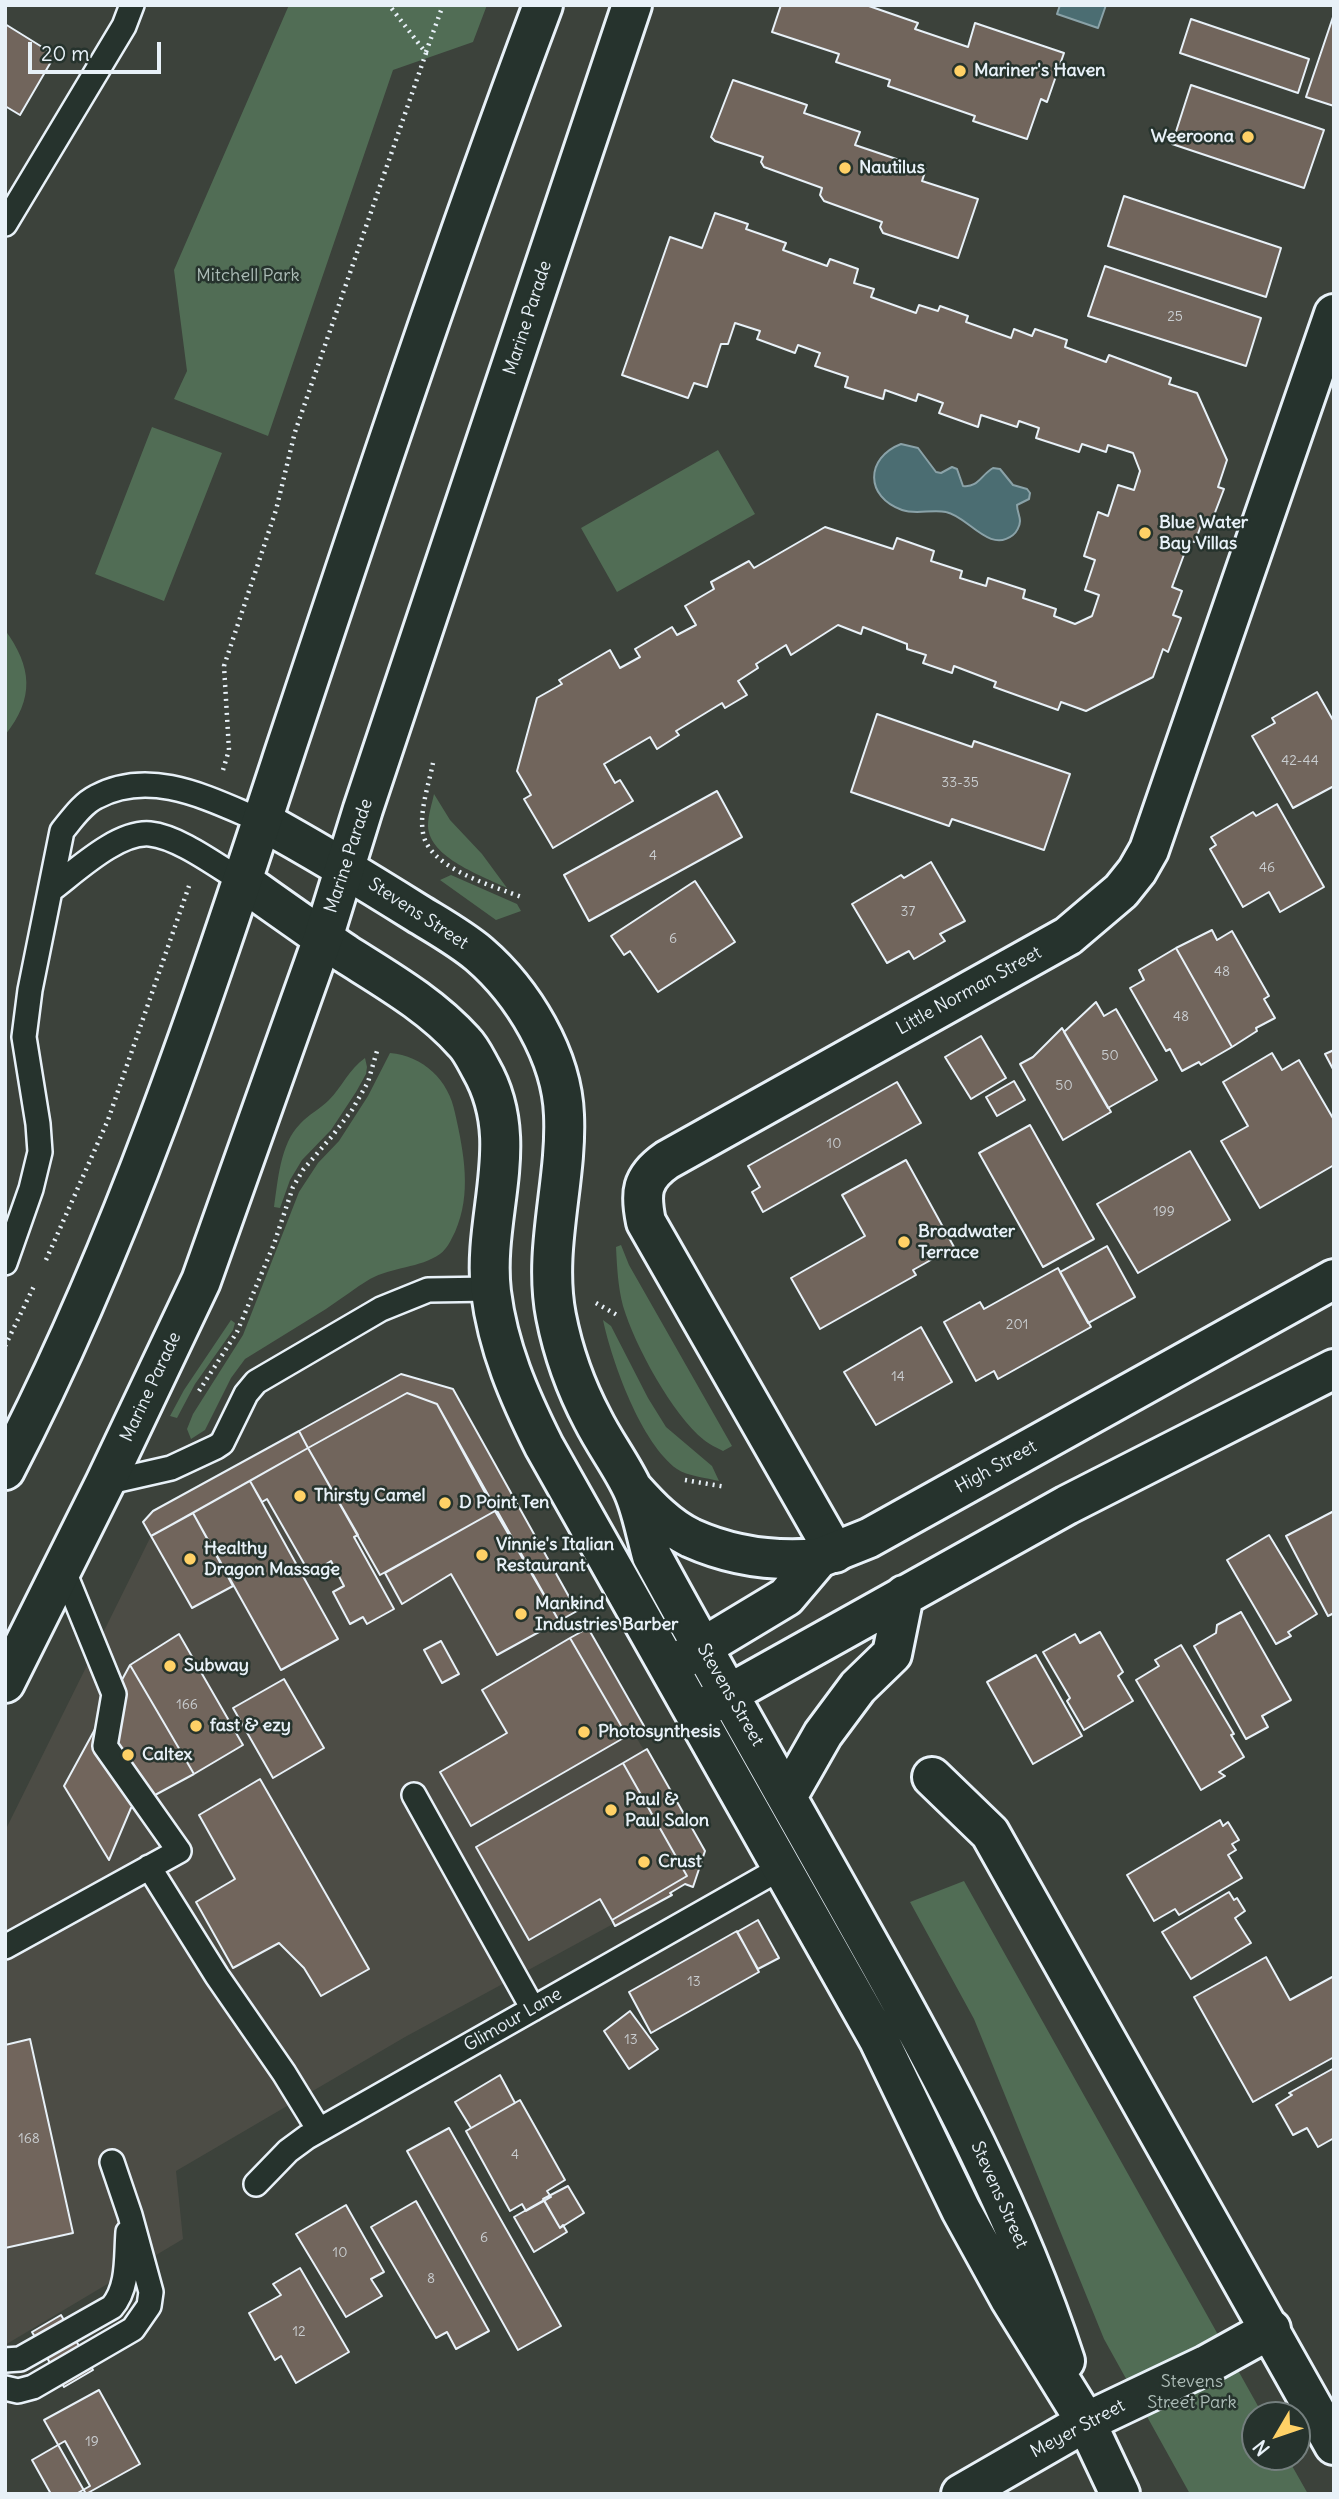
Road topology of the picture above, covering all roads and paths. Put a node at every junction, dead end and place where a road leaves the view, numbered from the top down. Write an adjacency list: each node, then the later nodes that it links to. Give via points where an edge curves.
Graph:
1 (132, 5): 7 (lane, via 124,26)
2 (389, 5): 6 (path)
3 (443, 5): 6 (path)
4 (543, 5): 11 (main road, via 424,338)
5 (632, 5): 12 (main road, Marine Parade)
6 (426, 53): 9 (path, via 295,432 276,510 225,666)
7 (5, 224)
8 (1334, 314): 30 (main road, Little Norman Street, via 1182,761 1137,871 1121,891 1068,936 659,1166 646,1179 641,1200 646,1222)
9 (229, 750)
10 (433, 763): 15 (path, via 423,817 428,847 461,872)
11 (262, 821): 12 (main road, Stevens Street); 13 (main road); 14 (lane, via 164,786 118,789 96,797 62,831)
12 (345, 867): 17 (main road, Marine Parade); 29 (main road, Stevens Street, via 480,955 538,1026 551,1055 564,1111 564,1154 553,1245 555,1314 575,1380)
13 (242, 881): 14 (lane, via 151,834 119,842); 17 (main road, Stevens Street); 27 (main road, via 111,1245)
14 (52, 889): 19 (lane, via 24,1037 40,1152)
15 (524, 898)
16 (183, 904): 20 (path, via 108,1120)
17 (323, 938): 23 (main road, Stevens Street, via 444,1022 466,1044 485,1077 496,1104 501,1137); 28 (main road, Marine Parade, via 201,1281)
18 (377, 1051): 26 (path, via 368,1082 352,1110 293,1187 237,1332)
19 (5, 1263)
20 (44, 1265)
21 (38, 1278): 24 (path)
22 (1334, 1279): 30 (main road, High Street, via 869,1538)
23 (491, 1289): 28 (lane, via 428,1290 382,1309 256,1382 216,1447 171,1468); 34 (main road, Stevens Street, via 496,1327 520,1398)
24 (5, 1346)
25 (1334, 1369): 32 (main road)
26 (194, 1401)
27 (5, 1470)
28 (105, 1483): 31 (main road, Marine Parade)
29 (632, 1489): 30 (main road, via 690,1537 760,1558 787,1561); 33 (main road, Stevens Street, via 652,1556)
30 (827, 1556): 33 (main road, High Street, via 786,1597)
31 (63, 1569): 35 (main road, Marine Parade); 41 (lane, via 114,1694 105,1746 178,1851)
32 (904, 1595): 36 (main road); 40 (main road, via 892,1654 858,1687 823,1734)
33 (703, 1647): 34 (main road, High Street); 36 (main road, Stevens Street)
34 (669, 1667): 37 (main road, Stevens Street)
35 (5, 1683)
36 (730, 1693): 37 (main road); 40 (main road, Stevens Street)
37 (694, 1713): 42 (main road, Stevens Street)
38 (932, 1777): 49 (main road, via 990,1833)
39 (414, 1795): 44 (lane)
40 (787, 1797): 52 (main road, Stevens Street, via 976,2142 1045,2297)
41 (149, 1867): 43 (lane); 45 (lane)
42 (781, 1868): 44 (lane, Glimour Lane); 52 (main road, Stevens Street, via 879,2040 973,2233)
43 (5, 1947)
44 (533, 2009): 45 (lane, Glimour Lane)
45 (319, 2130): 47 (lane, Glimour Lane, via 288,2151)
46 (112, 2162): 48 (lane)
47 (256, 2184)
48 (130, 2215): 50 (lane, via 124,2282 112,2307 20,2359); 51 (lane, via 151,2292 142,2319 133,2329 33,2387)
49 (1271, 2329): 52 (main road, Meyer Street); 53 (main road)
50 (5, 2360)
51 (5, 2388)
52 (1086, 2423): 54 (main road, Meyer Street); 55 (main road, Stevens Street)
53 (1334, 2445)
54 (961, 2494)
55 (1120, 2494)

